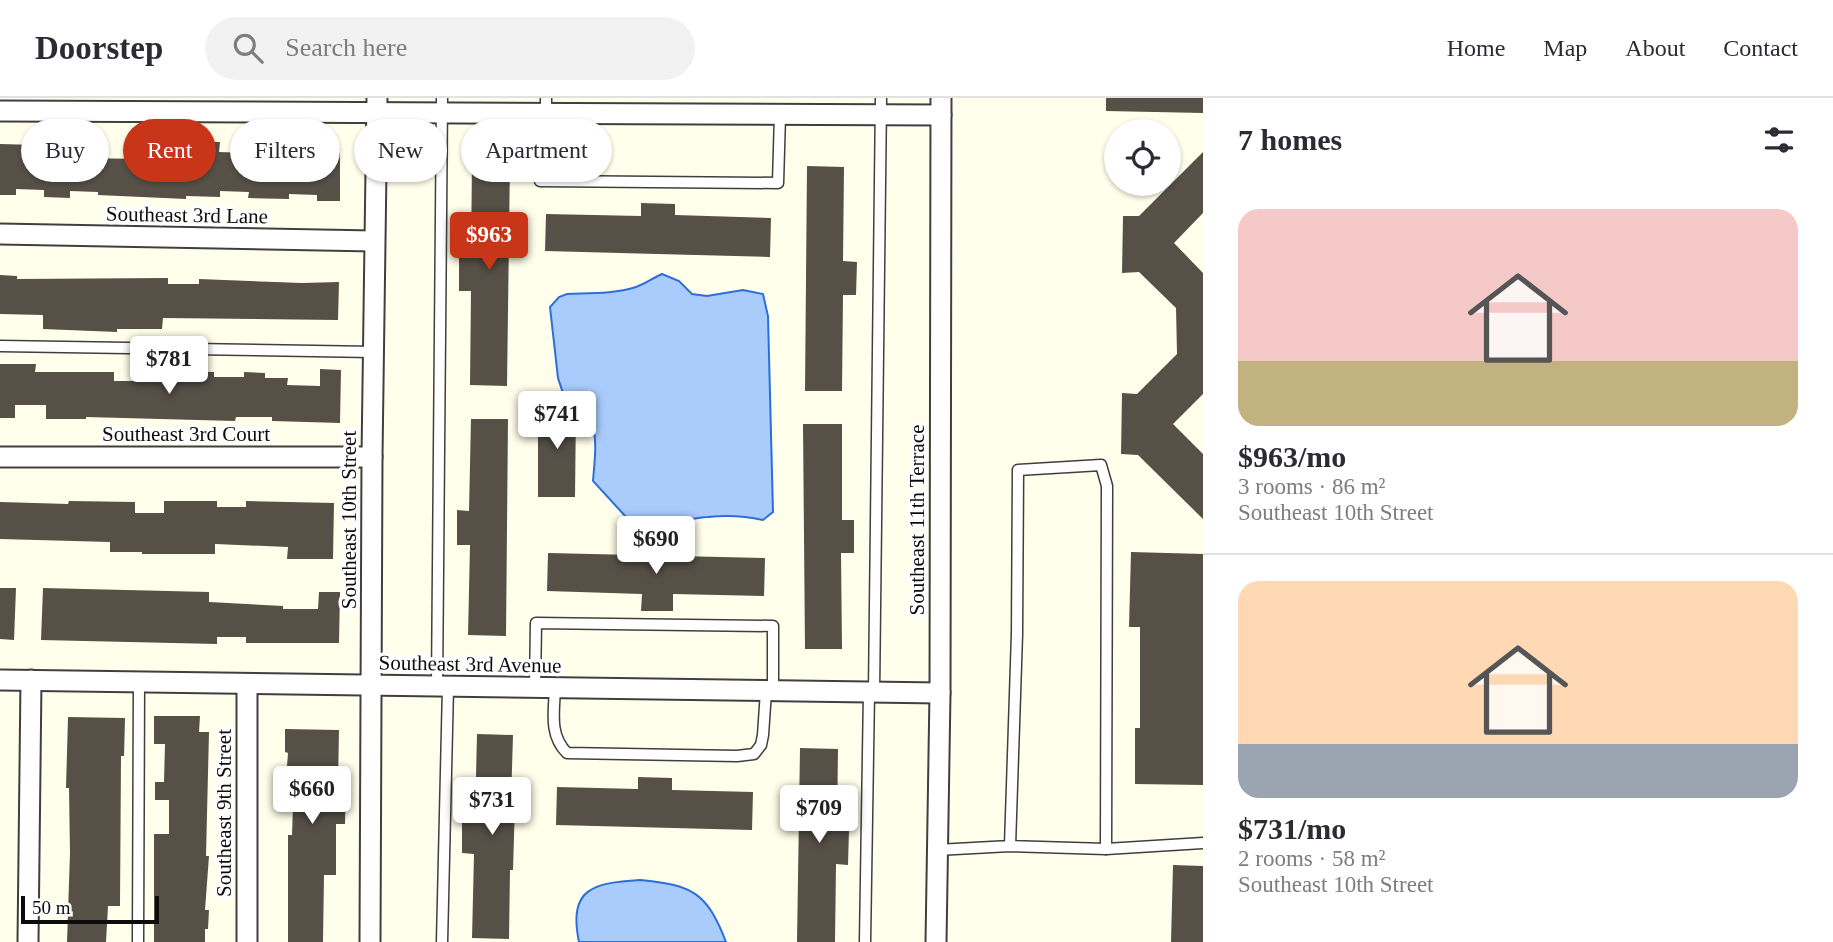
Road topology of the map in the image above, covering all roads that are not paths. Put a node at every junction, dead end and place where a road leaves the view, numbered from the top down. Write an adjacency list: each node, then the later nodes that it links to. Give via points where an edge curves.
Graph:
1 (101, 105): 2 (street); 7 (street)
2 (377, 106): 3 (street); 10 (street, Southeast 10th Street)
3 (442, 106): 6 (street); 20 (lane)
4 (881, 106): 5 (street); 8 (street); 23 (lane)
5 (941, 106): 24 (street, Southeast 11th Terrace)
6 (544, 109): 8 (street); 8 (lane, via 540,181 778,183)
7 (0, 111)
8 (775, 112)
9 (0, 234): 10 (street, Southeast 3rd Lane)
10 (374, 242): 12 (street, Southeast 10th Street)
11 (0, 346): 12 (lane)
12 (373, 352): 14 (street, Southeast 10th Street)
13 (0, 457): 14 (street, Southeast 3rd Court)
14 (372, 457): 19 (street, Southeast 10th Street)
15 (0, 680): 16 (street, Southeast 3rd Avenue)
16 (31, 680): 17 (street, Southeast 3rd Avenue); 29 (street)
17 (139, 682): 18 (street, Southeast 3rd Avenue); 30 (lane)
18 (247, 684): 19 (street, Southeast 3rd Avenue); 31 (street, Southeast 9th Street)
19 (371, 686): 20 (street, Southeast 3rd Avenue); 32 (street, Southeast 10th Street)
20 (442, 687): 21 (street, Southeast 3rd Avenue); 33 (lane)
21 (545, 688): 22 (street, Southeast 3rd Avenue); 22 (lane, via 556,740 567,753 737,756 754,754 761,745); 22 (lane, via 536,623 773,626)
22 (770, 691): 23 (street, Southeast 3rd Avenue)
23 (872, 692): 24 (street, Southeast 3rd Avenue); 34 (lane)
24 (940, 693): 28 (street, Southeast 11th Terrace)
25 (1203, 843): 27 (lane)
26 (1010, 846): 27 (lane); 27 (lane, via 1018,470 1101,465 1107,486); 28 (lane)
27 (1106, 849)
28 (937, 850): 35 (street, Southeast 11th Terrace)
29 (28, 942)
30 (138, 942)
31 (247, 942)
32 (370, 942)
33 (442, 942)
34 (865, 942)
35 (936, 942)

